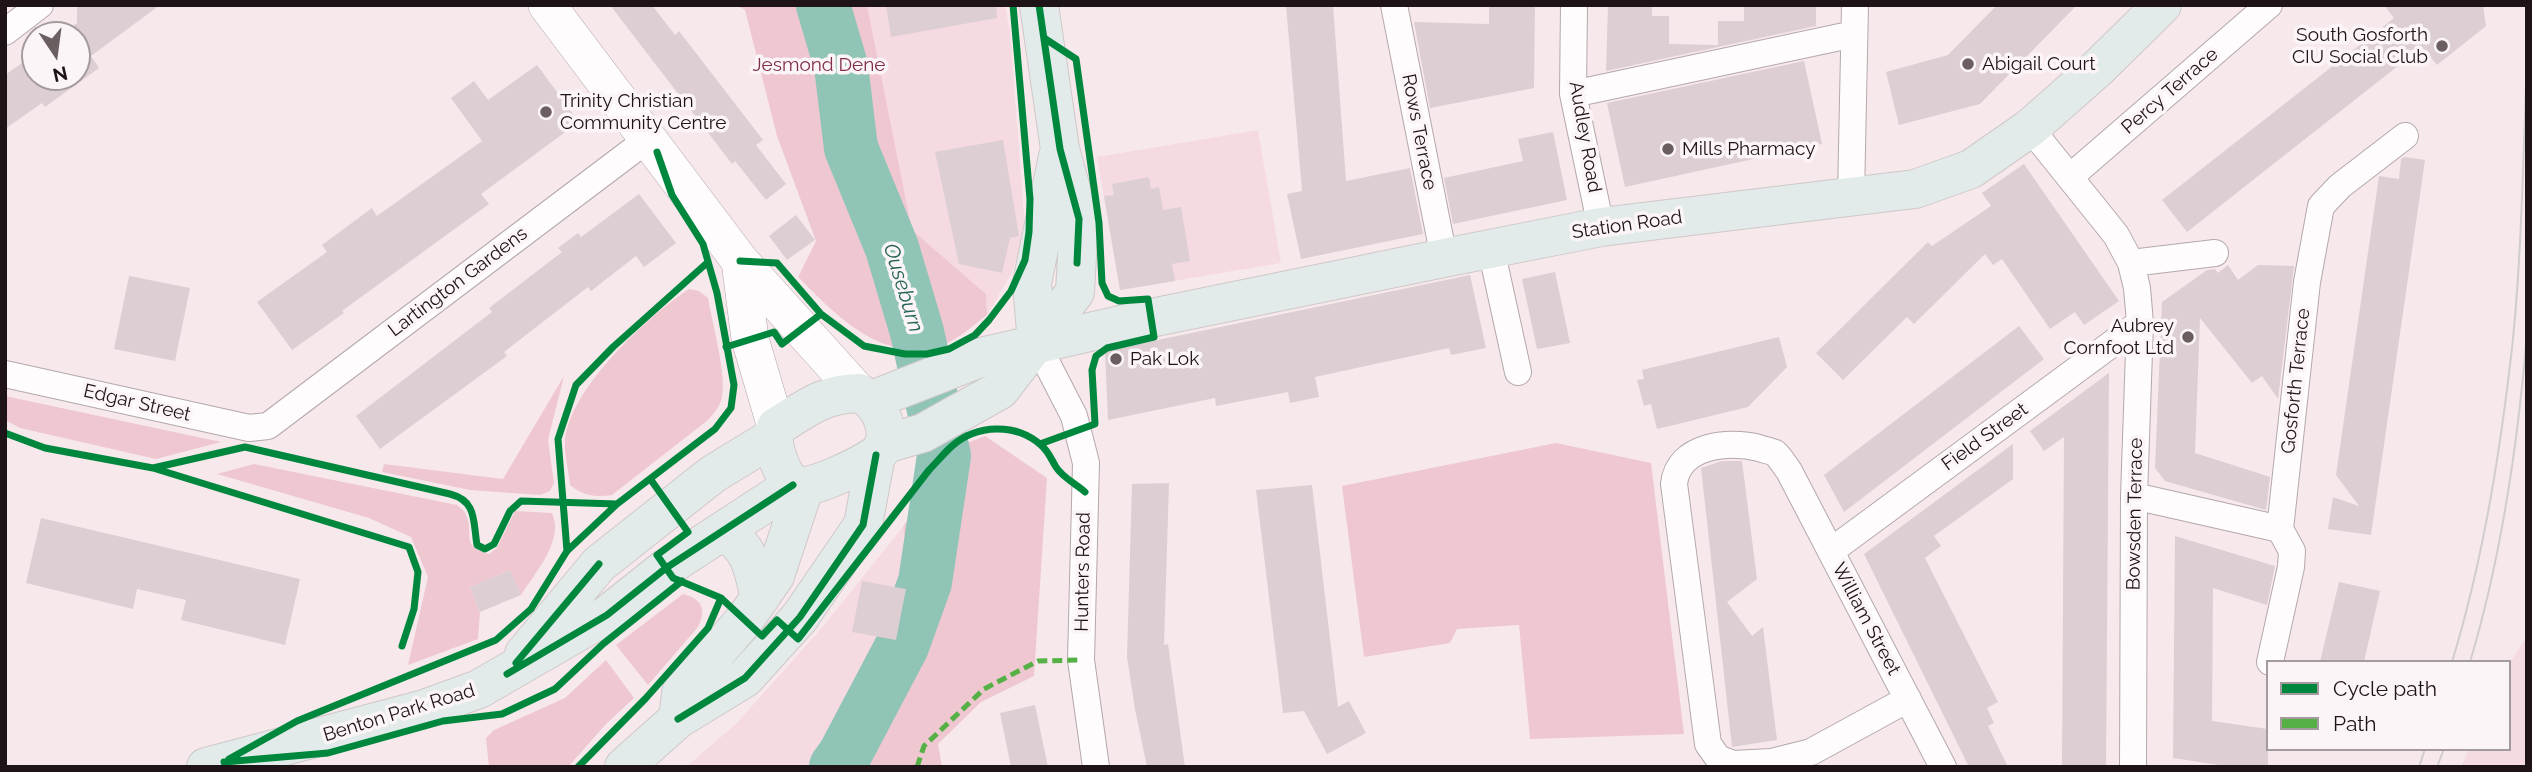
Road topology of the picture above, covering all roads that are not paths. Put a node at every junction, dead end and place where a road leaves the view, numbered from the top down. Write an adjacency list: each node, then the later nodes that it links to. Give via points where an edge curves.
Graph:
1 (40, 5): 9 (street)
2 (547, 5): 14 (street)
3 (1039, 5): 24 (main road, via 1060,149 1032,283)
4 (1395, 5): 20 (street, Rows Terrace)
5 (1574, 5): 11 (street, Audley Road)
6 (1855, 5): 10 (street)
7 (2269, 5): 15 (street, Percy Terrace)
8 (2155, 8): 12 (main road, Station Road, via 2098,68)
9 (5, 32)
10 (1854, 34): 11 (street); 16 (street)
11 (1573, 94): 17 (street, Audley Road)
12 (2030, 128): 15 (street, Bowsden Terrace); 16 (main road, Station Road, via 1971,169 1915,189)
13 (2405, 136): 33 (street, Gosforth Terrace, via 2321,206 2307,282)
14 (648, 139): 21 (street); 28 (street, Lartington Gardens)
15 (2070, 177): 22 (street, Bowsden Terrace, via 2116,235)
16 (1851, 196): 17 (main road, Station Road)
17 (1601, 227): 18 (main road, Station Road)
18 (1491, 249): 20 (main road, Station Road); 25 (street)
19 (2215, 253): 22 (street)
20 (1444, 258): 24 (main road, Station Road)
21 (740, 261): 27 (street); 29 (street, via 750,339)
22 (2131, 263): 23 (street, Bowsden Terrace)
23 (2140, 323): 32 (street, Bowsden Terrace); 35 (street, Field Street)
24 (1037, 344): 27 (main road, Station Road, via 985,356 910,386); 30 (main road, via 1000,390 923,433); 43 (street, Hunters Road, via 1074,416 1086,464 1081,660)
25 (1518, 372)
26 (5, 374): 28 (street, Edgar Street, via 249,428)
27 (865, 397): 29 (main road, via 837,394 819,401); 30 (main road, via 885,424)
28 (268, 426)
29 (774, 433): 31 (main road, via 782,470); 38 (main road, Benton Park Road, via 713,474 599,564)
30 (881, 449): 31 (main road, via 821,482); 40 (main road, via 863,525 800,617 745,678)
31 (799, 486): 34 (main road, Benton Park Road); 36 (main road, via 775,576)
32 (2134, 496): 33 (street); 45 (street, Bowsden Terrace)
33 (2280, 529): 37 (street, Gosforth Terrace, via 2292,551 2291,568)
34 (724, 530): 36 (main road, via 743,545); 38 (main road, Benton Park Road, via 607,615)
35 (1830, 551): 39 (street, William Street); 39 (street, William Street, via 1789,471 1774,452 1743,444 1707,448 1686,458 1675,473 1708,744 1718,758 1733,764 1771,762 1811,752)
36 (760, 598): 40 (main road, via 681,693)
37 (2270, 660)
38 (507, 674): 41 (main road, Benton Park Road, via 424,709)
39 (1908, 699): 44 (street, William Street)
40 (678, 719): 42 (main road)
41 (206, 767)
42 (624, 767)
43 (1096, 767)
44 (1943, 767)
45 (2133, 767)

